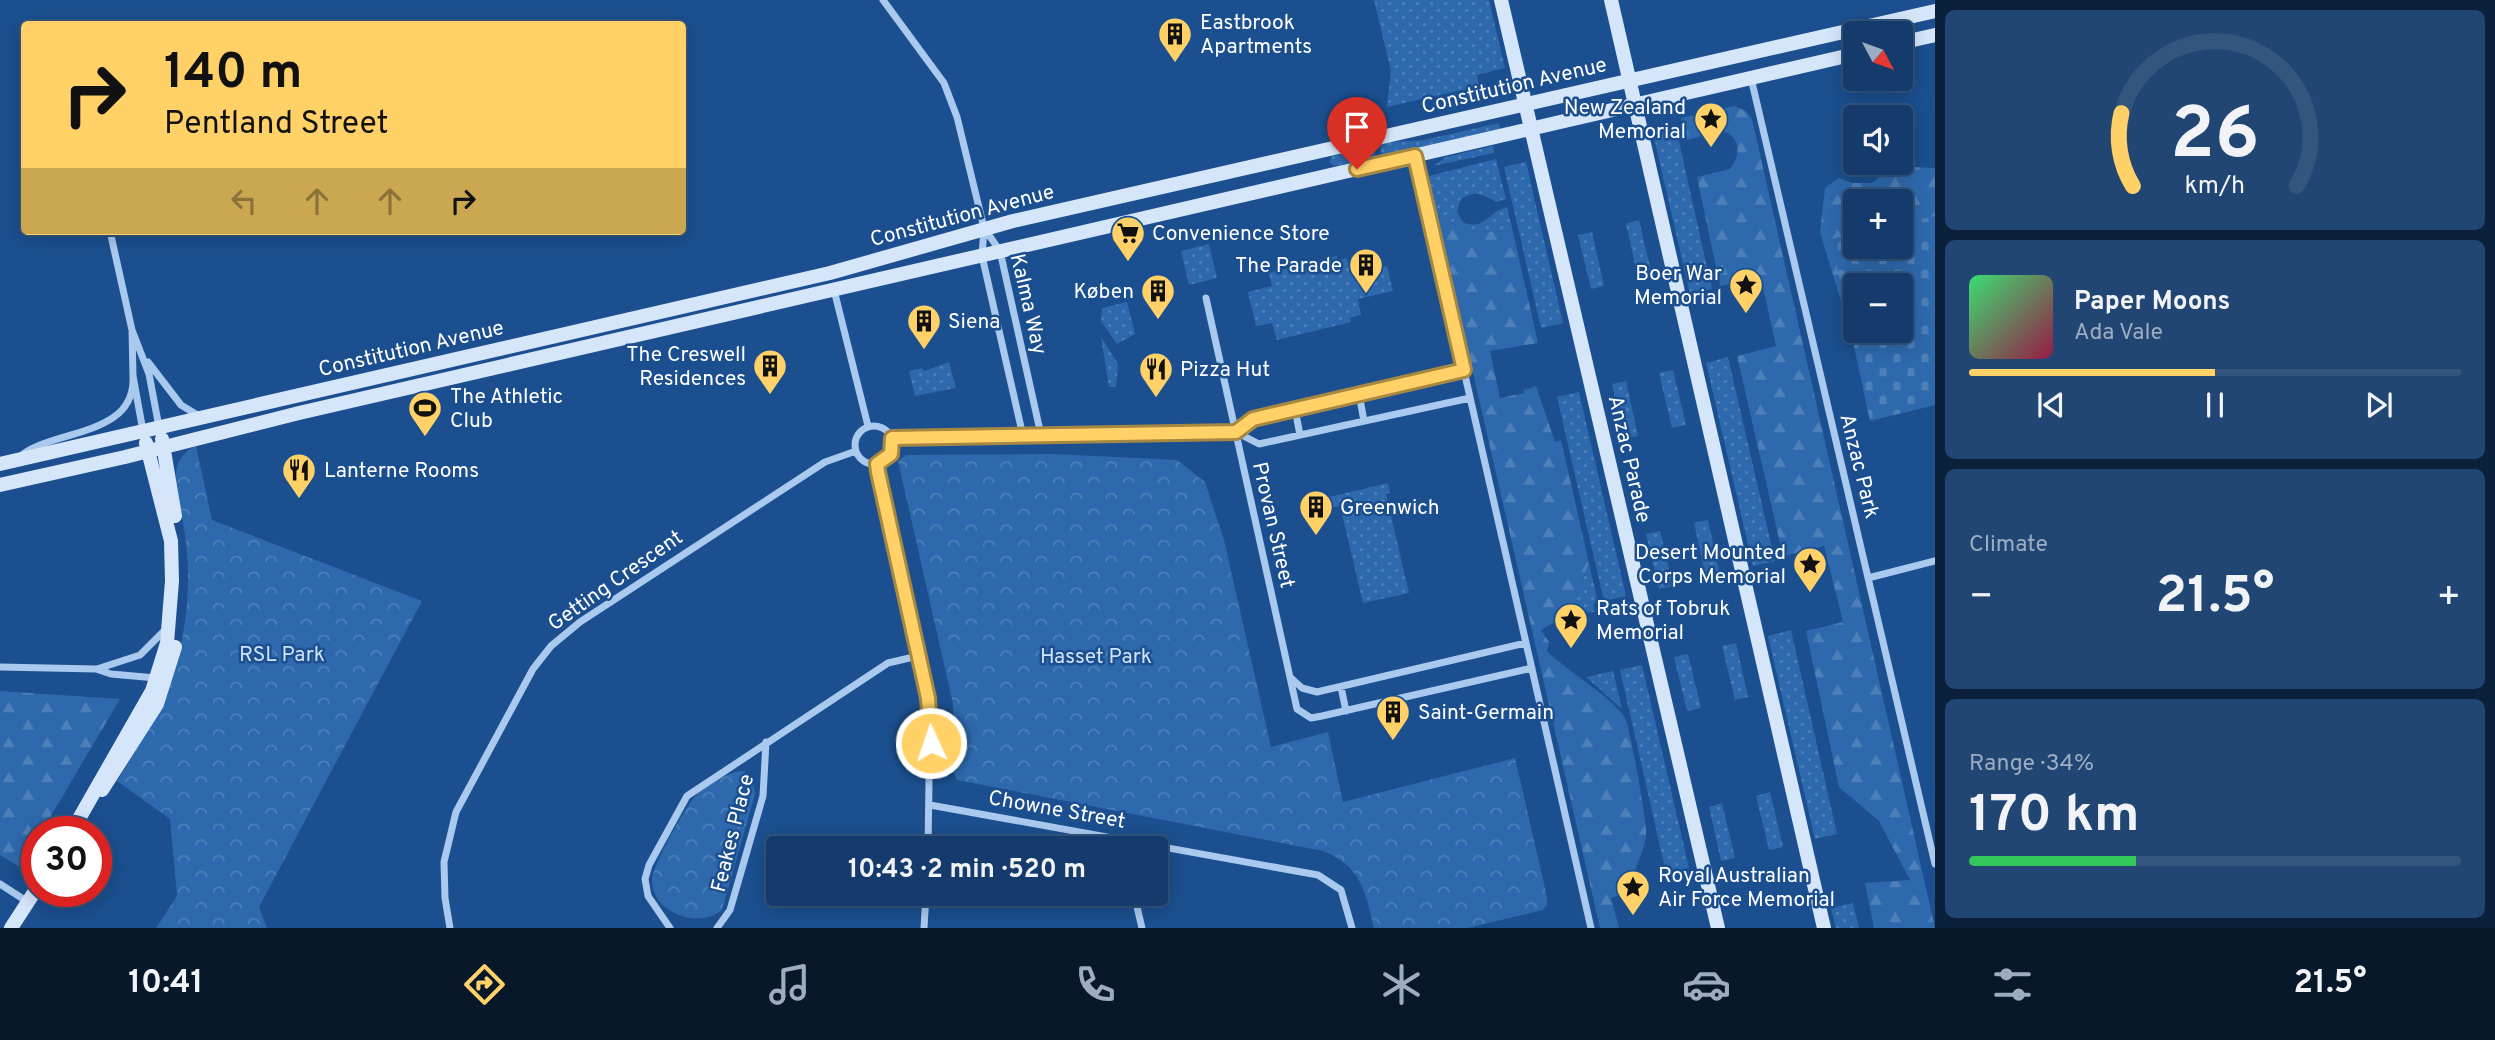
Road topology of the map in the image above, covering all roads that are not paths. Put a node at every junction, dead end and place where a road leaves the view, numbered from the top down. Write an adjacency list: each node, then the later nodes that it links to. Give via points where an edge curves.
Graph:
1 (883, 0): 14 (street, via 944,83)
2 (1501, 0): 11 (street, Anzac Parade)
3 (1611, 0): 9 (street)
4 (1935, 11): 9 (street, Constitution Avenue)
5 (1935, 35): 6 (street)
6 (1913, 40)
7 (1843, 57): 8 (street, Constitution Avenue)
8 (1751, 78): 10 (street, Constitution Avenue); 46 (street, Anzac Park)
9 (1630, 80): 10 (street); 11 (street, Constitution Avenue)
10 (1635, 104): 12 (street, Constitution Avenue); 80 (street)
11 (1525, 106): 12 (street, Anzac Parade); 14 (street, Constitution Avenue)
12 (1531, 129): 13 (street, Constitution Avenue); 79 (street, Anzac Parade)
13 (1415, 156): 16 (street, Constitution Avenue); 23 (street)
14 (984, 228): 16 (street, Kalma Way); 17 (street, Kalma Way); 22 (street, Constitution Avenue, via 830,274)
15 (111, 235): 20 (street)
16 (1000, 251): 17 (street, Constitution Avenue); 37 (street, Kalma Way)
17 (982, 256): 18 (street, Constitution Avenue); 36 (street, Kalma Way)
18 (834, 290): 25 (street, Constitution Avenue); 31 (street)
19 (1206, 298): 34 (street, Provan Street)
20 (132, 330): 21 (street); 24 (street)
21 (142, 353): 29 (street, via 187,411); 32 (street)
22 (438, 363): 25 (street); 29 (street, Constitution Avenue)
23 (1464, 370): 26 (street); 27 (street)
24 (133, 376): 33 (street); 42 (street, via 131,394 120,411 97,427 36,447)
25 (442, 380): 39 (street, Constitution Avenue)
26 (1359, 394): 28 (street); 30 (street)
27 (1470, 398): 30 (street); 48 (street)
28 (1295, 409): 34 (street, via 1253,419); 35 (street)
29 (220, 416): 32 (street, Constitution Avenue)
30 (1364, 421): 35 (street)
31 (868, 426): 38 (street, via 885,429); 41 (street, via 856,439)
32 (160, 428): 33 (street, Constitution Avenue); 39 (street)
33 (143, 431): 40 (street); 42 (street, Constitution Avenue)
34 (1236, 432): 35 (street, via 1259,444); 37 (street); 53 (street, Provan Street)
35 (1300, 435)
36 (1023, 436): 37 (street); 38 (street)
37 (1041, 436)
38 (892, 438): 43 (street, via 891,454)
39 (163, 446): 40 (street, Constitution Avenue); 54 (street, via 181,569 178,629)
40 (148, 451): 44 (street, Constitution Avenue); 47 (street, via 171,541)
41 (856, 451): 43 (street, via 862,460); 72 (street, Getting Crescent, via 825,462 580,622 547,651 523,685 452,824 444,869)
42 (7, 463)
43 (877, 464): 49 (street)
44 (0, 485)
45 (1935, 561): 46 (street)
46 (1868, 578): 63 (street, Anzac Park)
47 (170, 624): 52 (street, via 140,655); 54 (street)
48 (1526, 643): 51 (street); 55 (street)
49 (918, 656): 57 (street, Feakes Place, via 888,663); 58 (street, via 931,720)
50 (0, 667): 52 (street)
51 (1532, 668): 56 (street, Provan Street); 70 (street)
52 (96, 669): 54 (street)
53 (1290, 677): 55 (street, via 1308,692); 56 (street, Provan Street, via 1297,709 1303,715 1311,718)
54 (162, 678): 59 (street)
55 (1340, 687): 56 (street)
56 (1346, 711)
57 (766, 742): 73 (street, Feakes Place, via 689,793 649,865 647,893); 74 (street, Feakes Place, via 763,796 730,910)
58 (930, 805): 60 (street); 61 (street, Chowne Street)
59 (82, 816)
60 (929, 836)
61 (1110, 836)
62 (1168, 847): 77 (street, Chowne Street, via 1318,875 1340,890)
63 (1933, 848): 64 (street, Anzac Park)
64 (1935, 864)
65 (0, 884): 66 (street)
66 (21, 898)
67 (925, 906): 75 (street)
68 (1137, 906): 76 (street)
69 (25, 907): 71 (street)
70 (1591, 927): 78 (street)
71 (11, 928)
72 (450, 928)
73 (670, 928)
74 (717, 928)
75 (924, 928)
76 (1142, 928)
77 (1352, 928)
78 (1581, 928)
79 (1718, 928)
80 (1824, 928)

